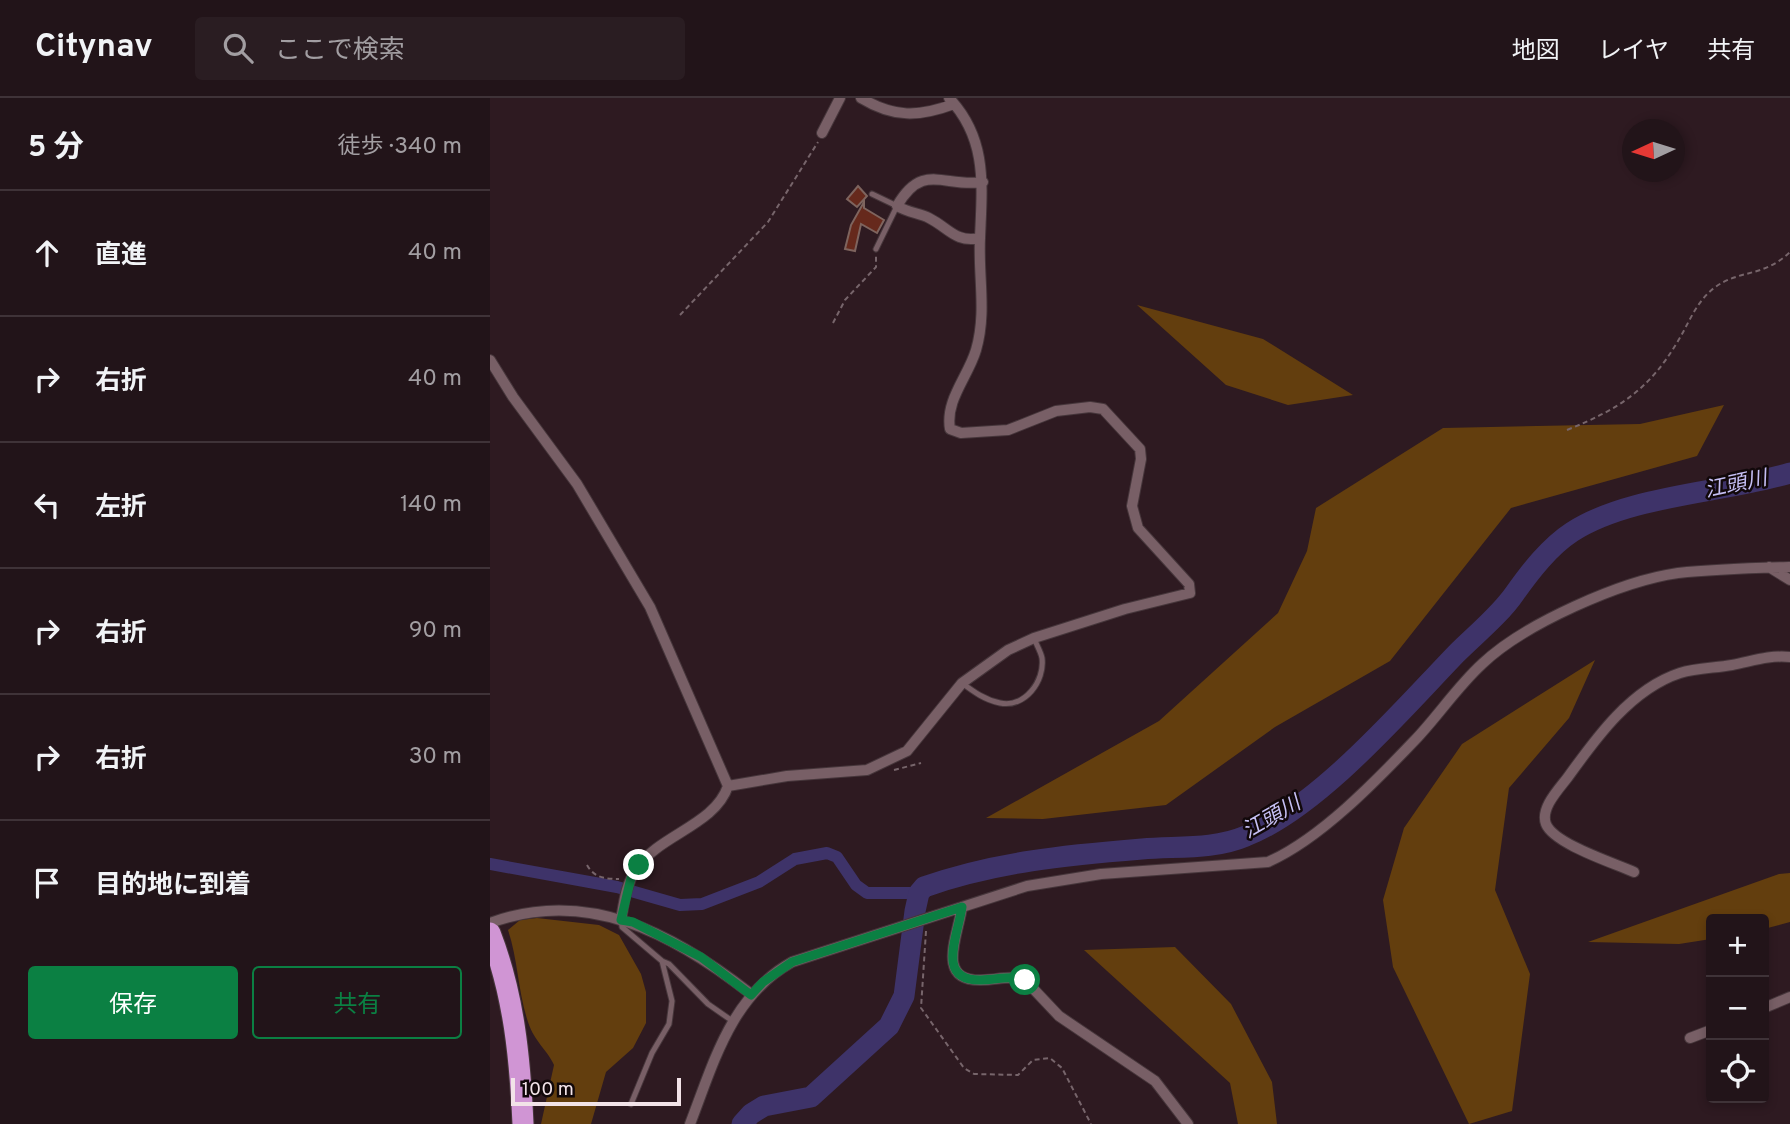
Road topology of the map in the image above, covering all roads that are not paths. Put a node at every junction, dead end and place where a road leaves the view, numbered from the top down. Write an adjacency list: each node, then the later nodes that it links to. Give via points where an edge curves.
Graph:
1 (840, 98): 4 (street)
2 (861, 98): 3 (street, via 898,113 928,114)
3 (952, 101): 5 (street, via 973,132)
4 (822, 133)
5 (984, 182): 7 (street, via 920,181 908,187); 8 (street)
6 (872, 194): 7 (lane)
7 (897, 206): 8 (street, via 966,241); 9 (lane)
8 (980, 238): 14 (street, via 984,313 975,351 948,416 950,429 961,433 1008,430 1056,411 1103,409 1140,449 1132,506 1138,528 1191,588 1187,596 1125,609)
9 (876, 249)
10 (490, 360): 17 (street, via 576,484 650,607)
11 (1769, 567): 12 (street); 13 (street); 19 (street, via 1677,573 1645,581 1518,636 1481,664 1414,741 1357,797 1287,854 1268,862 1101,874 1027,886)
12 (1790, 567)
13 (1790, 580)
14 (1034, 638): 16 (street, via 982,666); 16 (lane, via 1042,658 1038,684 1023,700 1003,704 983,698)
15 (1790, 657): 18 (street, via 1766,656 1675,675 1641,696 1607,726 1550,801 1547,826 1557,837)
16 (962, 683): 17 (street, via 908,751 867,770)
17 (729, 786): 20 (street, via 719,804 639,865 628,886)
18 (1634, 872)
19 (962, 907): 24 (street, via 792,962); 33 (street, via 954,947 957,974 964,979 1025,980 1059,1016 1155,1081)
20 (621, 920): 21 (street, via 597,912 551,910 518,913); 23 (lane, via 622,927); 24 (street, via 701,957)
21 (490, 923)
22 (490, 933): 31 (highway, via 504,975 520,1055)
23 (662, 961): 27 (lane); 30 (lane, via 672,1001 669,1024)
24 (751, 995): 27 (street)
25 (1790, 997): 26 (street)
26 (1769, 1006)
27 (732, 1020): 32 (street)
28 (1706, 1032): 29 (street)
29 (1690, 1038)
30 (631, 1104)
31 (523, 1124)
32 (690, 1124)
33 (1188, 1124)

